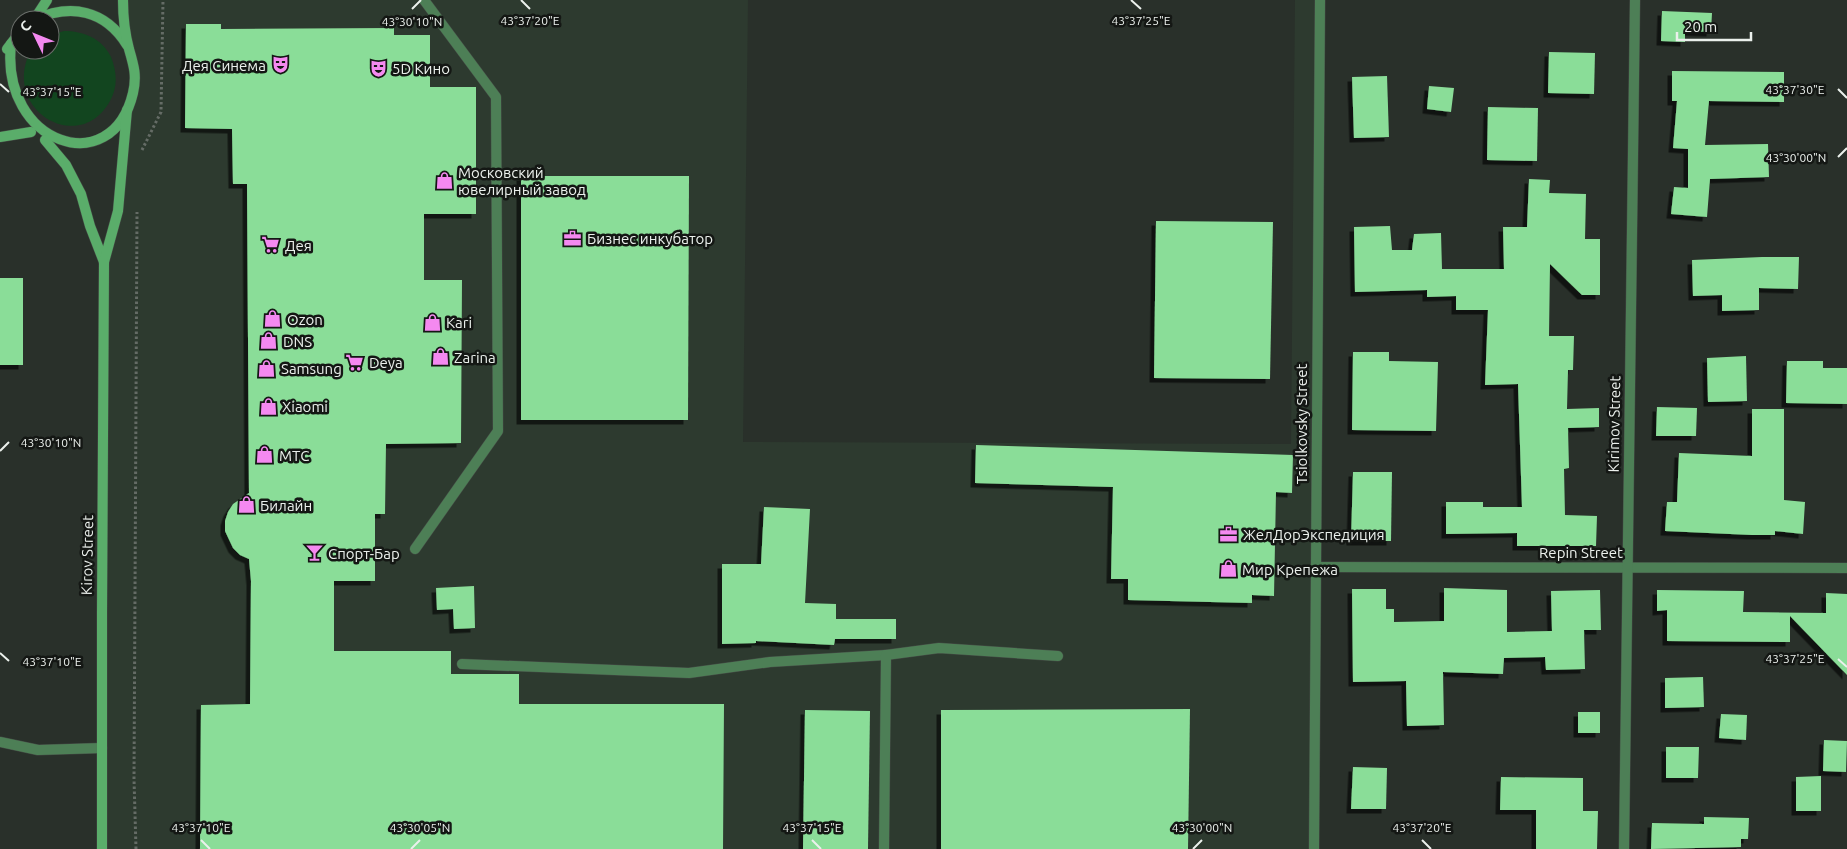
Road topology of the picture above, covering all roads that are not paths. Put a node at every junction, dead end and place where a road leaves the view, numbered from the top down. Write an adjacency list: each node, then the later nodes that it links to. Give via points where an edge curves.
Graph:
1 (123, 0): 8 (main road)
2 (424, 0): 17 (street, via 496,97 498,431)
3 (1320, 0): 19 (street, Tsiolkovsky Street)
4 (1635, 0): 18 (street, Kirimov Street)
5 (60, 12): 8 (main road, via 87,14 109,24)
6 (10, 45): 9 (main road)
7 (10, 46): 10 (main road, via 4,59)
8 (129, 48): 11 (main road, via 136,79)
9 (0, 58)
10 (3, 84)
11 (127, 110): 15 (main road, via 118,123 91,140 60,144); 16 (main road, via 118,211)
12 (18, 121): 13 (main road)
13 (30, 132): 14 (main road); 15 (main road)
14 (0, 137)
15 (44, 140): 16 (main road, via 66,165 81,194)
16 (104, 262): 25 (main road, Kirov Street)
17 (415, 548)
18 (1627, 566): 19 (street, Repin Street); 20 (street, Repin Street); 29 (street, Kirimov Street)
19 (1315, 567): 28 (street, Tsiolkovsky Street)
20 (1847, 568)
21 (886, 655): 22 (street, via 939,648); 23 (street, via 770,662 689,673); 27 (street)
22 (1058, 656)
23 (462, 664)
24 (0, 742): 25 (street, via 38,750)
25 (102, 748): 26 (main road, Kirov Street)
26 (102, 849)
27 (884, 849)
28 (1314, 849)
29 (1624, 849)

